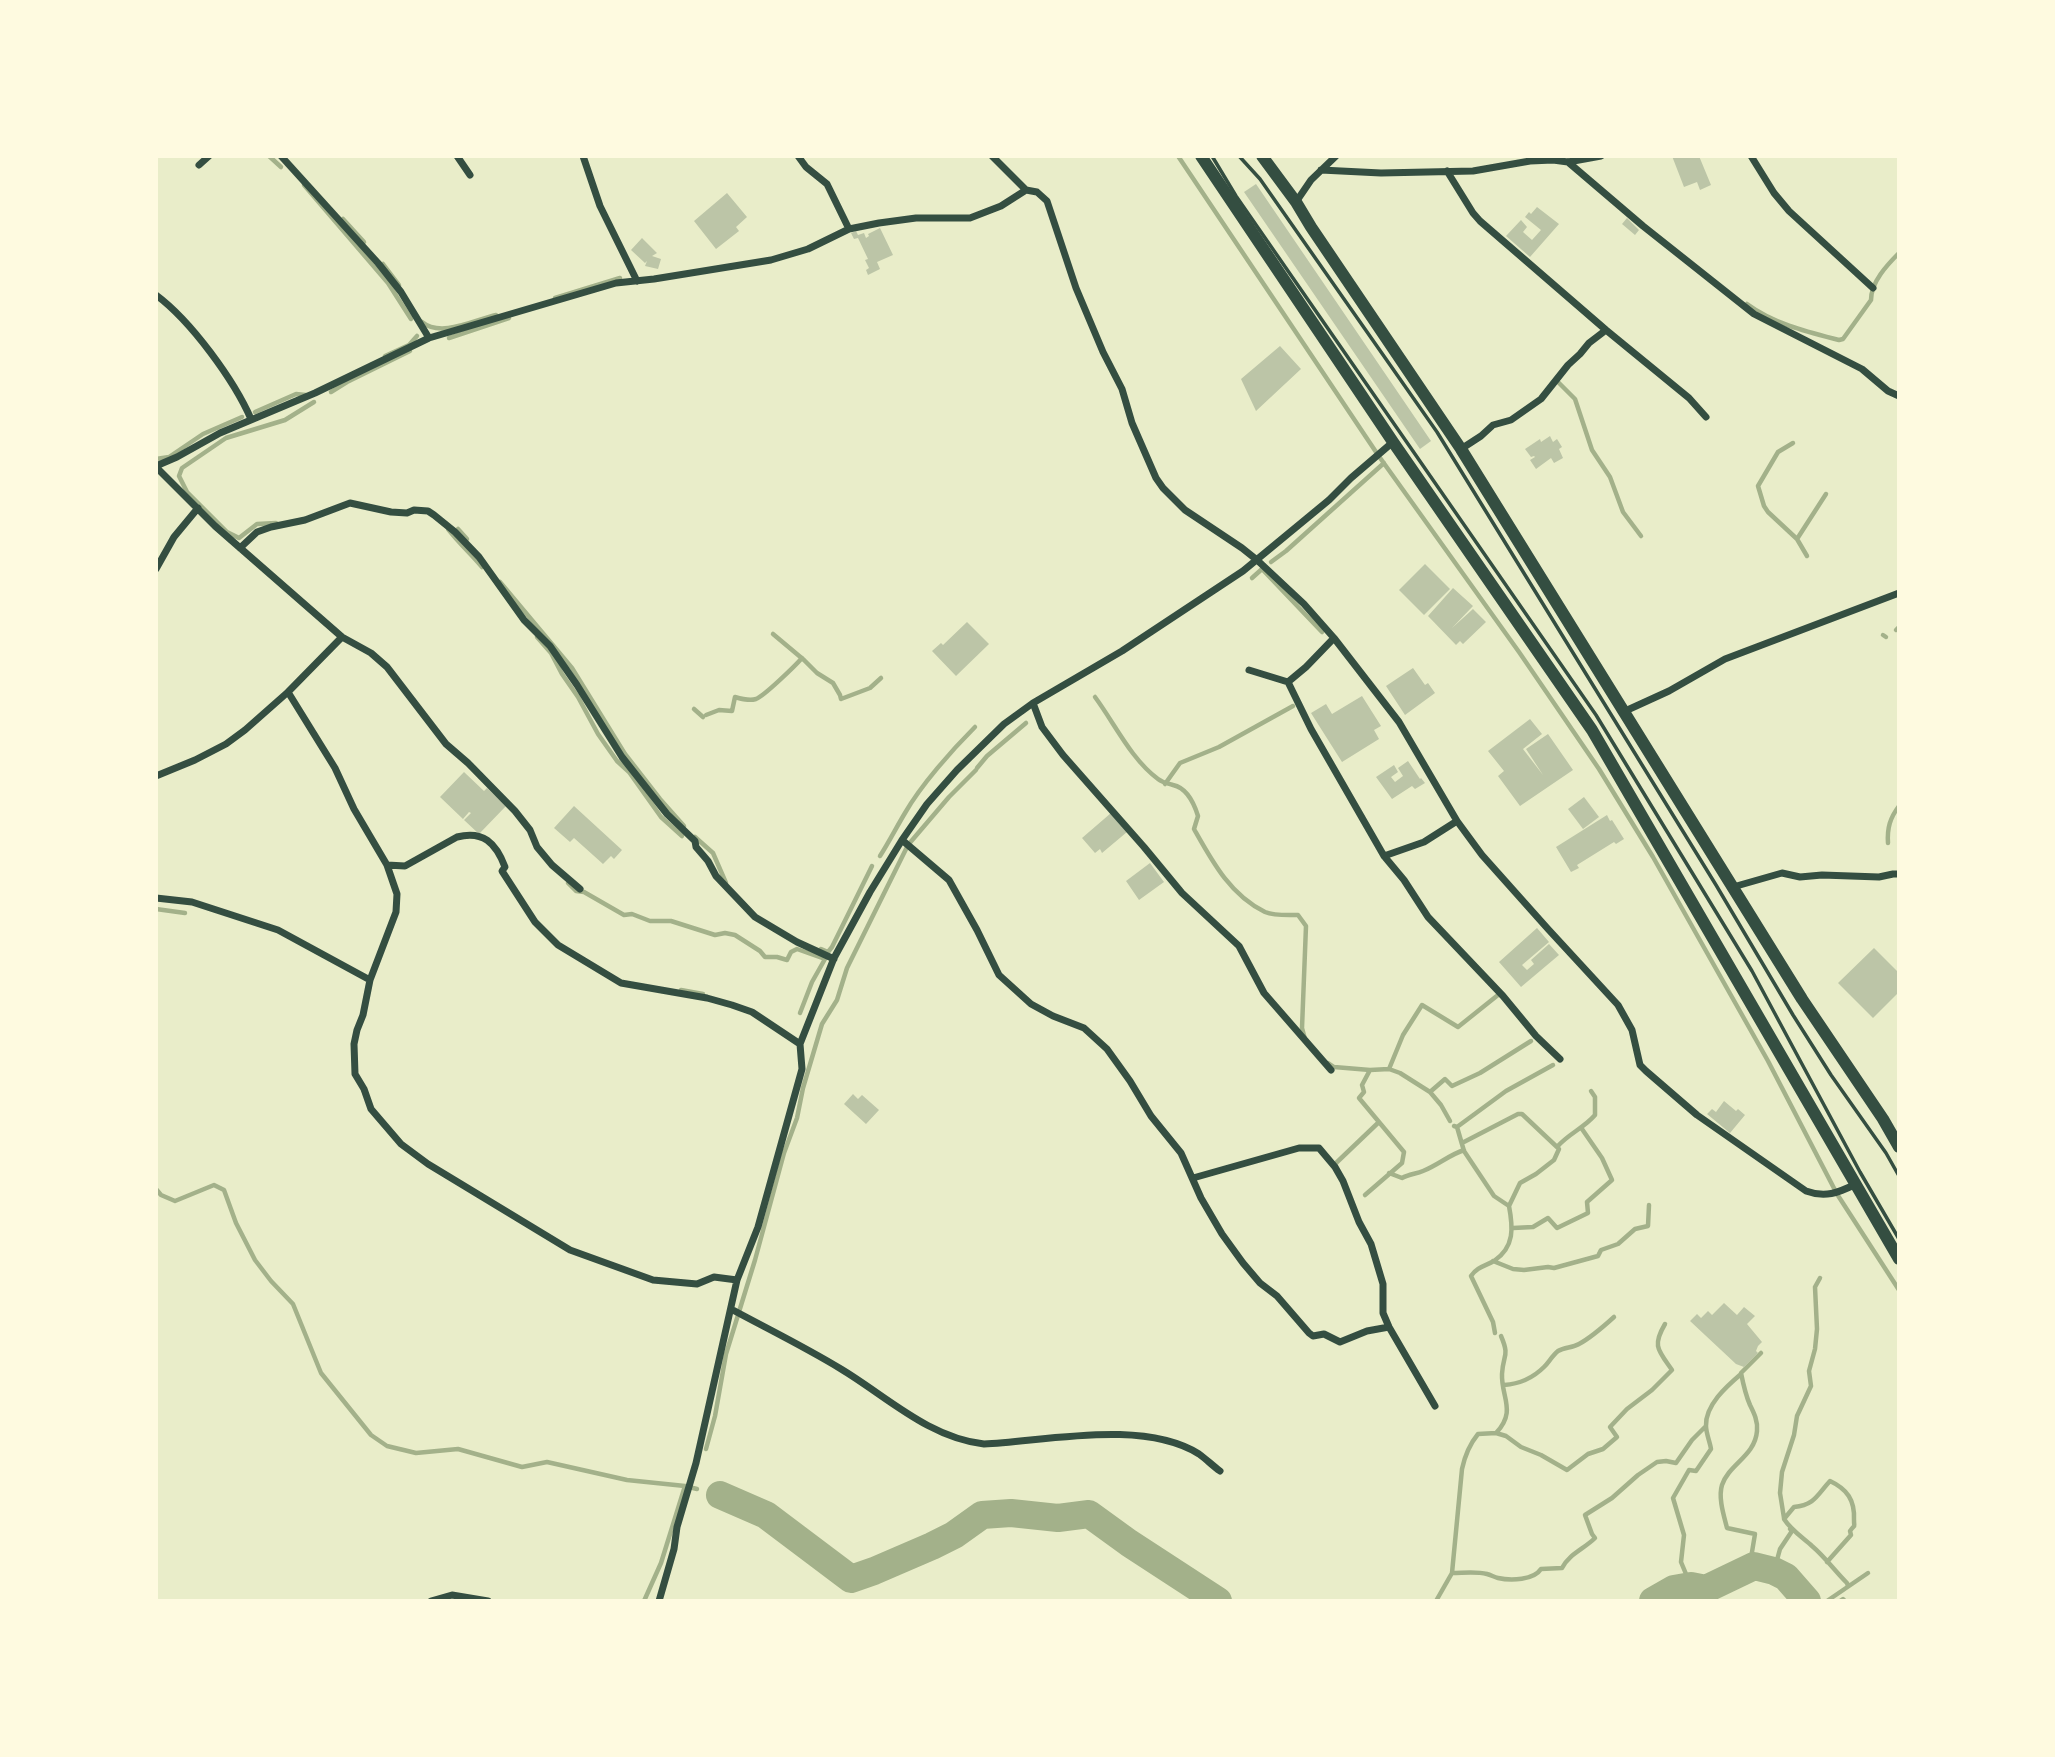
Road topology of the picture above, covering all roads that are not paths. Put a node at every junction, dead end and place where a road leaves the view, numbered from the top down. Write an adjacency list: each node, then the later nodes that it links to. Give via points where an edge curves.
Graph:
1 (209, 156): 15 (street)
2 (281, 156): 26 (street, via 378,262)
3 (457, 156): 18 (street)
4 (583, 156): 22 (street, via 600,206)
5 (798, 156): 21 (street, via 827,184)
6 (992, 156): 19 (street)
7 (1201, 156): 30 (highway)
8 (1212, 156): 63 (lane, via 1596,715 1752,971)
9 (1240, 156): 60 (lane, via 1437,432 1793,1015)
10 (1262, 156): 20 (highway)
11 (1336, 156): 16 (street)
12 (1601, 156): 14 (street)
13 (1751, 156): 23 (street, via 1789,212)
14 (1568, 162): 17 (street, via 1530,161); 27 (street, via 1754,314 1834,353)
15 (199, 165)
16 (1321, 170): 17 (street); 20 (street)
17 (1447, 171): 25 (street, via 1480,221)
18 (470, 175)
19 (1026, 190): 21 (street, via 970,218 900,220); 35 (street, via 1047,201 1076,288 1156,478 1185,510)
20 (1296, 202): 31 (highway)
21 (849, 229): 22 (street, via 771,260)
22 (637, 281): 26 (street, via 582,292)
23 (1873, 288)
24 (156, 295): 29 (street, via 204,343)
25 (1606, 330): 28 (street); 31 (street, via 1568,365 1541,399)
26 (429, 338): 29 (street)
27 (1899, 396)
28 (1706, 417)
29 (251, 419): 32 (street)
30 (1393, 442): 35 (street); 62 (highway, via 1592,730)
31 (1461, 449): 44 (highway)
32 (156, 466): 33 (street)
33 (198, 508): 34 (street); 36 (street)
34 (240, 548): 38 (street); 54 (street, via 257,532 350,503 434,515 479,557 524,620 550,646 622,757 695,841 724,885 755,917)
35 (1257, 560): 39 (street); 43 (street, via 1122,651)
36 (156, 569)
37 (1899, 593): 44 (street, via 1725,659)
38 (342, 637): 42 (street); 52 (street, via 387,667 446,744 515,811 537,847)
39 (1334, 638): 41 (street); 46 (street, via 1399,722)
40 (1249, 670): 41 (street)
41 (1288, 682): 48 (street)
42 (288, 692): 45 (street, via 226,744); 49 (street)
43 (1033, 703): 47 (street, via 957,770); 58 (street, via 1042,726 1063,755 1182,893 1239,946 1264,993)
44 (1623, 712): 51 (highway)
45 (156, 776)
46 (1457, 821): 48 (street, via 1424,842); 62 (street, via 1482,855 1618,1004 1646,1071 1697,1115 1806,1191 1837,1194)
47 (902, 839): 54 (street); 61 (street, via 949,880 999,975 1031,1004 1083,1028 1107,1049 1181,1153)
48 (1384, 856): 57 (street, via 1428,918)
49 (387, 866): 55 (street, via 396,885 396,912); 56 (street, via 405,866 457,838 480,835 502,859 502,871 535,922 566,951 621,983 707,998 752,1012)
50 (1899, 874): 51 (street, via 1800,877 1782,873)
51 (1733, 887): 59 (highway)
52 (580, 889)
53 (156, 898): 55 (street, via 192,902 278,930)
54 (834, 959): 56 (street)
55 (370, 980): 65 (street, via 354,1044 355,1074 371,1109 401,1144 570,1250 653,1280 698,1284 714,1277)
56 (800, 1044): 65 (street, via 799,1082 758,1227)
57 (1560, 1059)
58 (1331, 1070)
59 (1899, 1147)
60 (1899, 1176)
61 (1193, 1178): 67 (street, via 1243,1263 1309,1333 1340,1342); 67 (street, via 1298,1148 1319,1148 1343,1181 1371,1244)
62 (1856, 1184): 64 (highway)
63 (1899, 1239)
64 (1899, 1259)
65 (737, 1280): 66 (street)
66 (731, 1309): 69 (street, via 812,1352 922,1421 965,1441 1132,1434 1197,1453); 72 (street)
67 (1389, 1327): 68 (street)
68 (1435, 1406)
69 (1220, 1471)
70 (431, 1601): 71 (street, via 452,1595)
71 (488, 1601)
72 (659, 1601)

